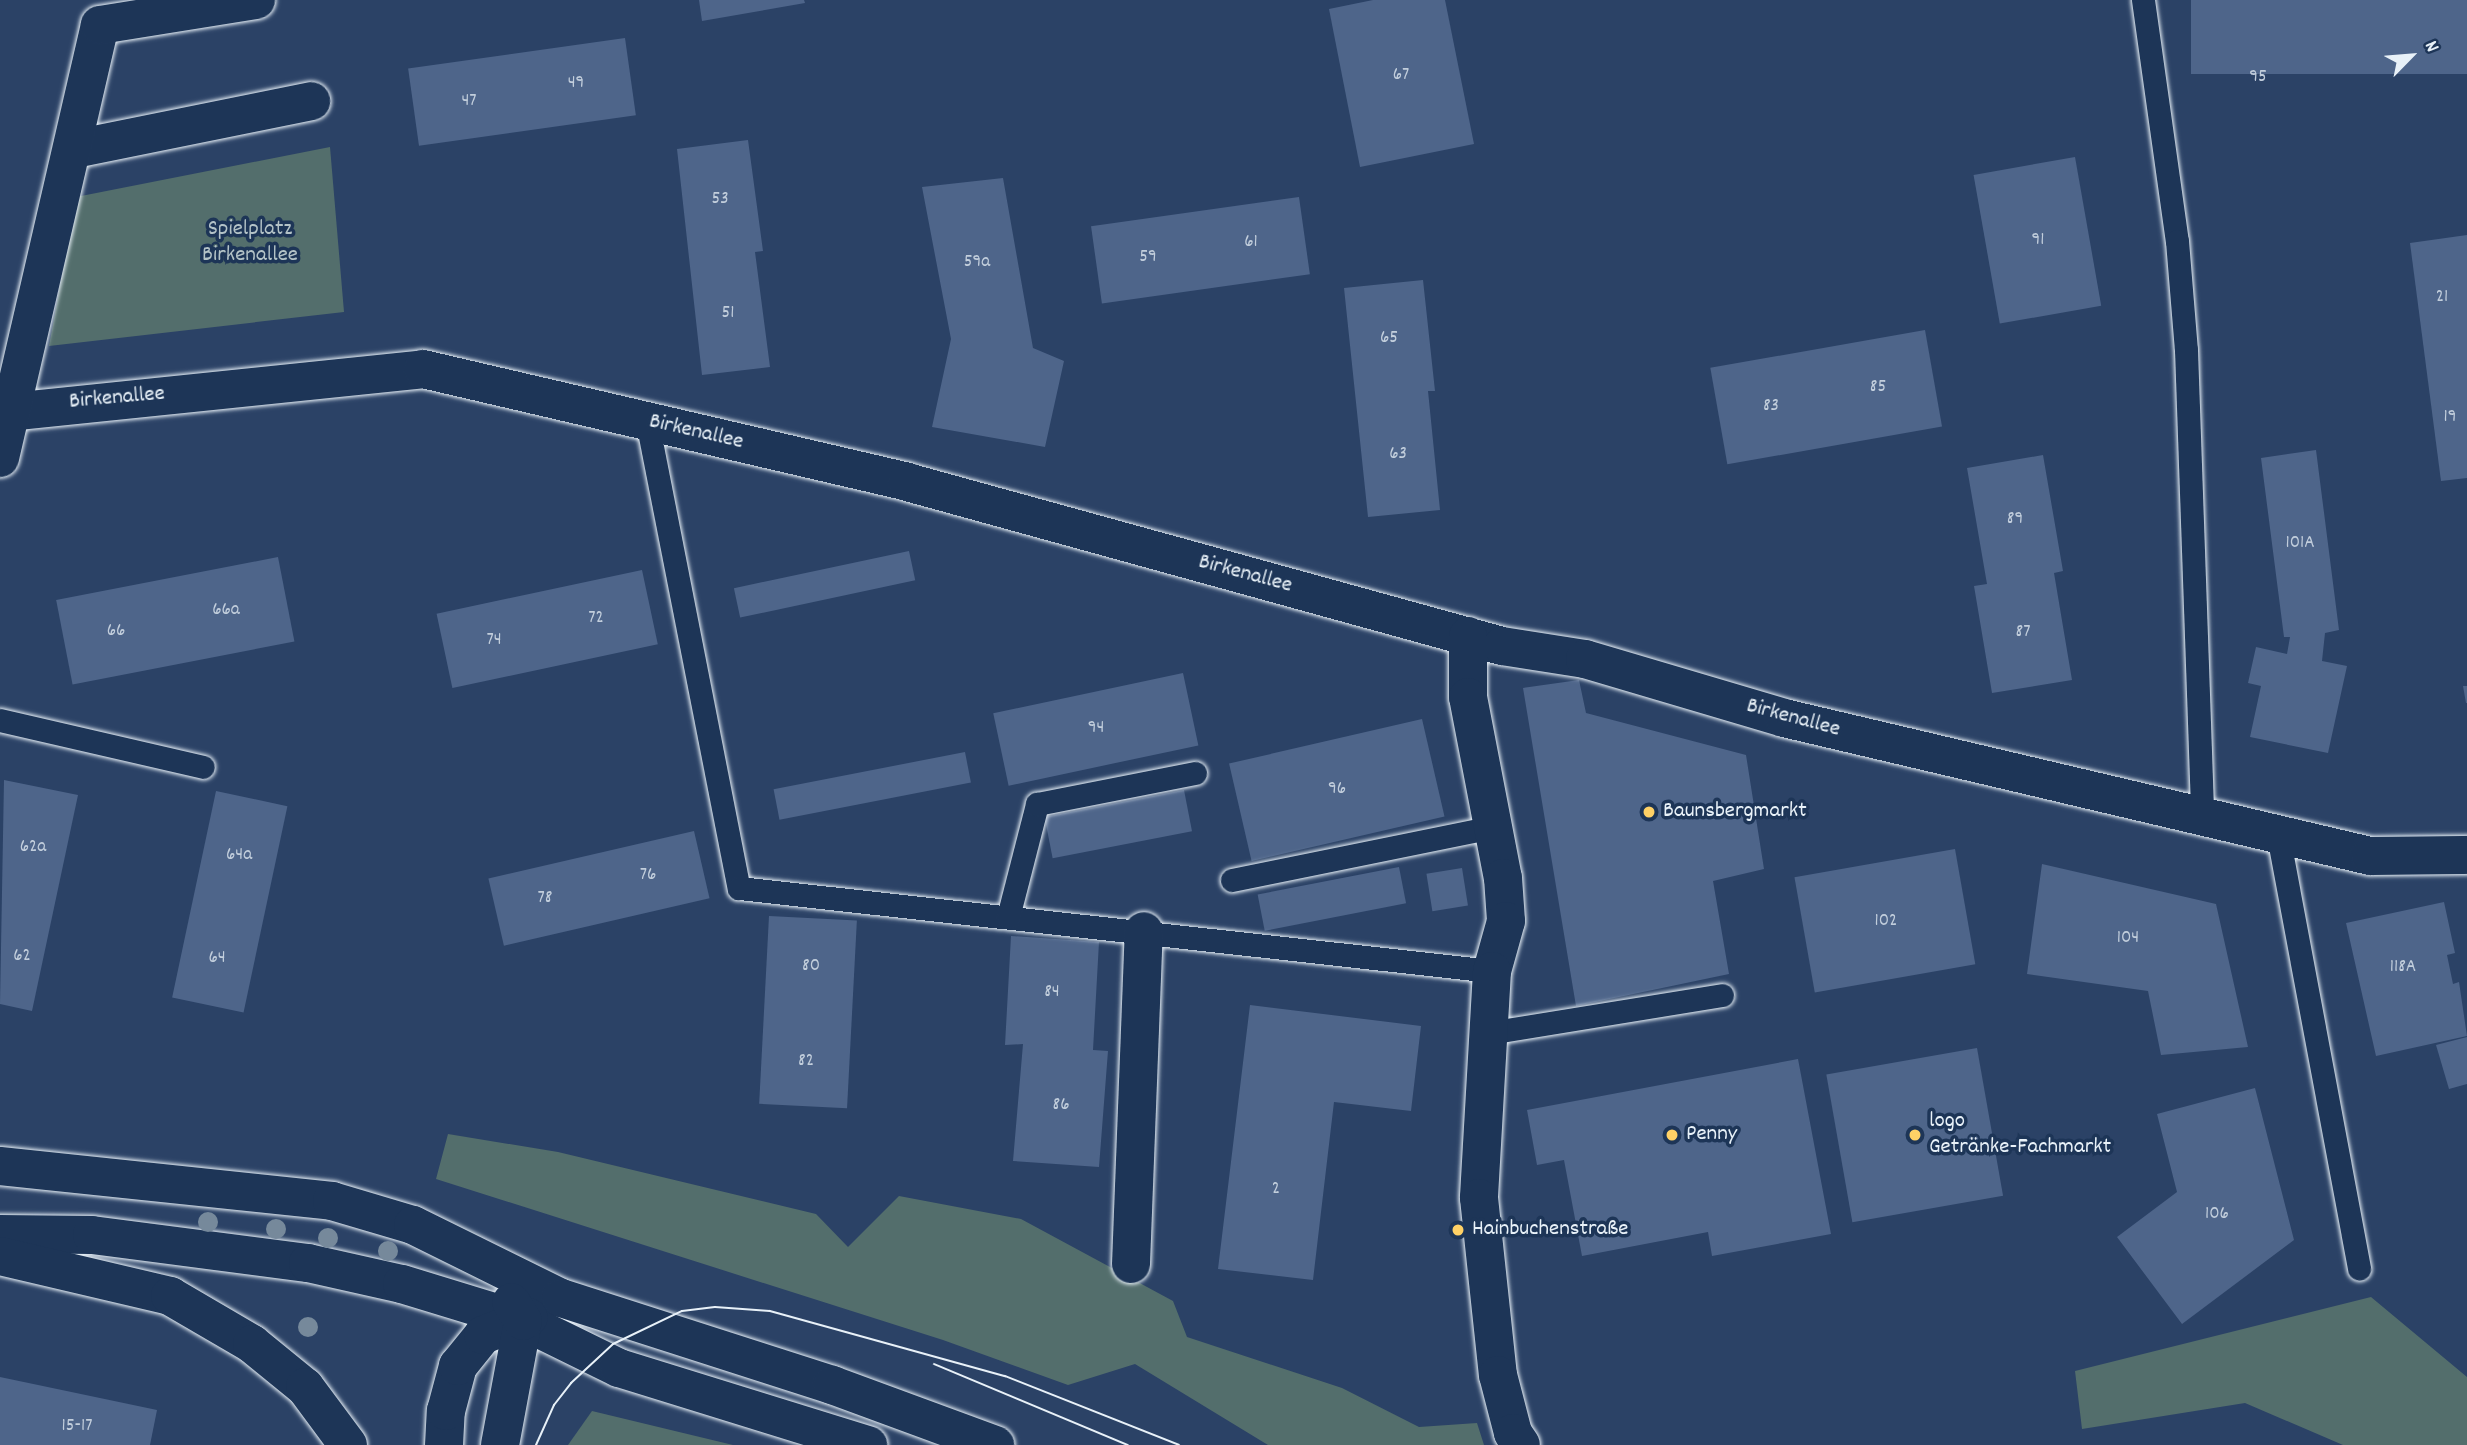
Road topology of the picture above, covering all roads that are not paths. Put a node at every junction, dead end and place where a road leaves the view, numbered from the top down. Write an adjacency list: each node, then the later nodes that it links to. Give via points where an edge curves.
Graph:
1 (256, 0): 4 (street, via 100,25)
2 (2143, 0): 12 (lane, via 2177,241 2186,350)
3 (311, 101): 4 (street)
4 (74, 149): 5 (street)
5 (7, 411): 6 (street, Birkenallee, via 423,369); 7 (street)
6 (647, 421): 8 (street, Birkenallee, via 907,482); 17 (lane, via 740,888)
7 (0, 458)
8 (1468, 636): 12 (street, Birkenallee, via 1585,659 1784,718); 13 (street, via 1468,697)
9 (0, 720): 10 (lane)
10 (204, 767)
11 (1195, 773): 17 (lane, via 1037,804)
12 (2202, 817): 14 (street, Birkenallee)
13 (1493, 827): 16 (lane); 19 (street, via 1506,921)
14 (2278, 835): 15 (street, Birkenallee, via 2370,856); 27 (lane)
15 (2467, 855)
16 (1232, 880)
17 (1008, 917): 18 (lane)
18 (1144, 931): 19 (lane); 26 (street)
19 (1492, 971): 21 (street)
20 (1721, 995): 21 (lane)
21 (1488, 1033): 35 (street, via 1479,1198 1498,1375 1513,1433)
22 (0, 1166): 24 (street, via 332,1201 413,1225)
23 (0, 1234): 29 (street, via 92,1235 308,1263 402,1284)
24 (482, 1255): 28 (street); 29 (street)
25 (0, 1256): 30 (street, via 170,1296 253,1344 305,1387)
26 (1131, 1264)
27 (2359, 1269)
28 (561, 1298): 29 (street); 34 (street, via 832,1385)
29 (523, 1321): 31 (street, via 483,1335 458,1366 446,1411); 32 (street); 33 (street, via 619,1368)
30 (348, 1445)
31 (444, 1445)
32 (500, 1445)
33 (869, 1445)
34 (995, 1445)
35 (1521, 1445)

